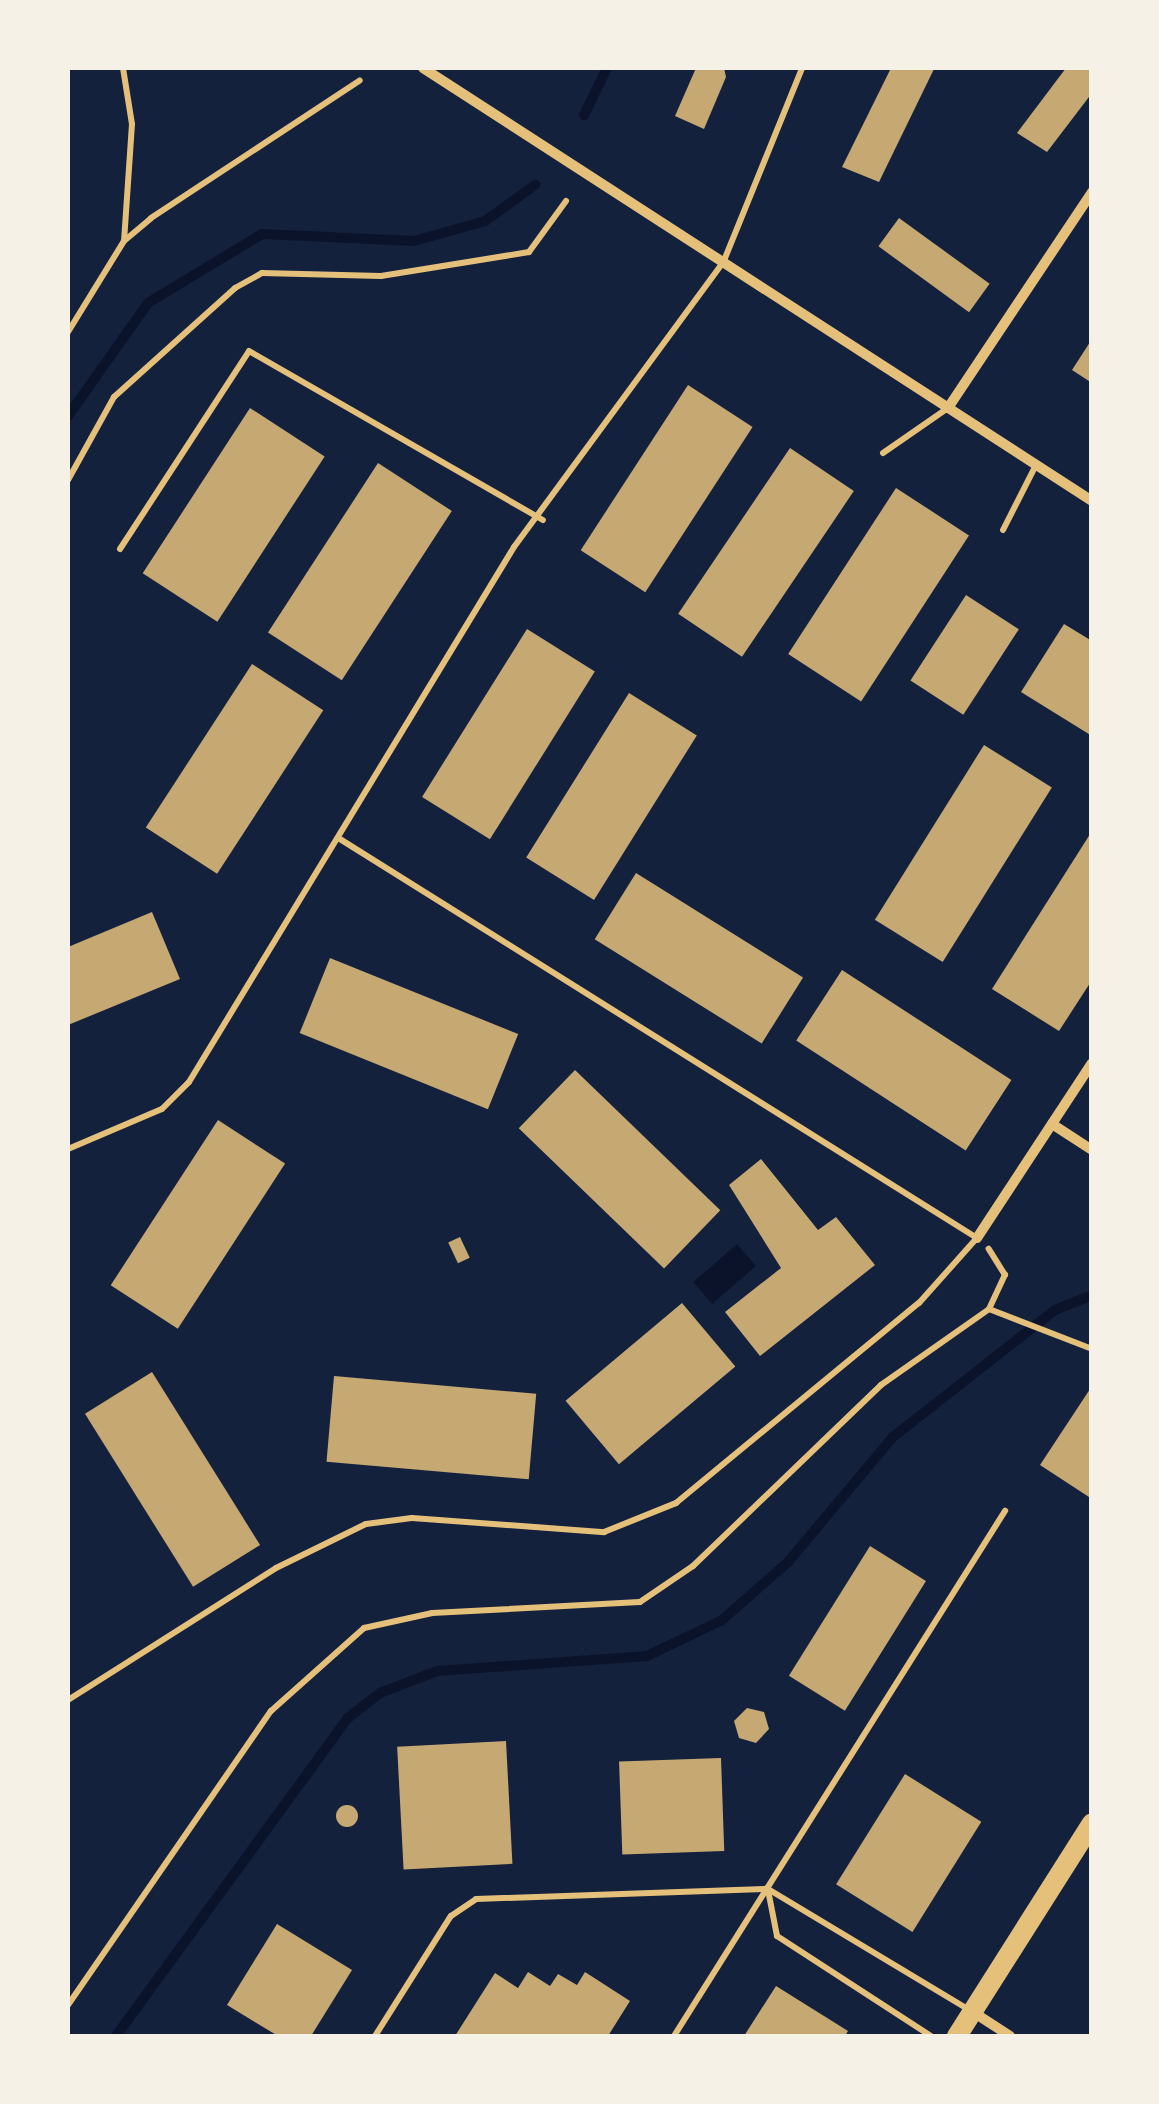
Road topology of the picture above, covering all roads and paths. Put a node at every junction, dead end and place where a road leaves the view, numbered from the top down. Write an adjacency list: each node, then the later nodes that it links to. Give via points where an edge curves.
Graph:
1 (123, 68): 7 (path, via 132,124)
2 (424, 68): 8 (street)
3 (802, 68): 8 (lane)
4 (360, 80): 7 (path)
5 (1092, 192): 10 (street)
6 (566, 201): 13 (path, via 529,252 381,276 262,273 235,288 114,397)
7 (124, 241): 9 (path)
8 (724, 263): 10 (street); 15 (lane)
9 (68, 332)
10 (948, 408): 11 (lane); 12 (street)
11 (883, 453)
12 (1036, 465): 14 (street); 16 (lane)
13 (68, 480)
14 (1092, 501)
15 (543, 520): 17 (lane, via 250,351); 18 (lane, via 514,547)
16 (1003, 530)
17 (120, 550)
18 (340, 839): 21 (lane, via 189,1082 162,1109); 23 (lane)
19 (1092, 1063): 20 (street)
20 (1052, 1124): 22 (street); 23 (street)
21 (68, 1149)
22 (1092, 1150)
23 (977, 1238): 24 (path, via 1006,1275); 27 (lane, via 918,1303 676,1503 604,1532 412,1518 366,1524 276,1568)
24 (988, 1309): 25 (path); 30 (path, via 880,1385 666,1590 602,1609 404,1616 328,1652 212,1788)
25 (1092, 1348)
26 (1005, 1511): 29 (lane)
27 (68, 1700)
28 (1092, 1823): 31 (main road)
29 (768, 1888): 31 (lane); 32 (lane, via 476,1899 451,1916); 33 (lane); 34 (lane, via 777,1936)
30 (68, 2006)
31 (972, 2011): 35 (main road); 36 (street)
32 (374, 2036)
33 (674, 2036)
34 (931, 2036)
35 (957, 2036)
36 (1010, 2036)

